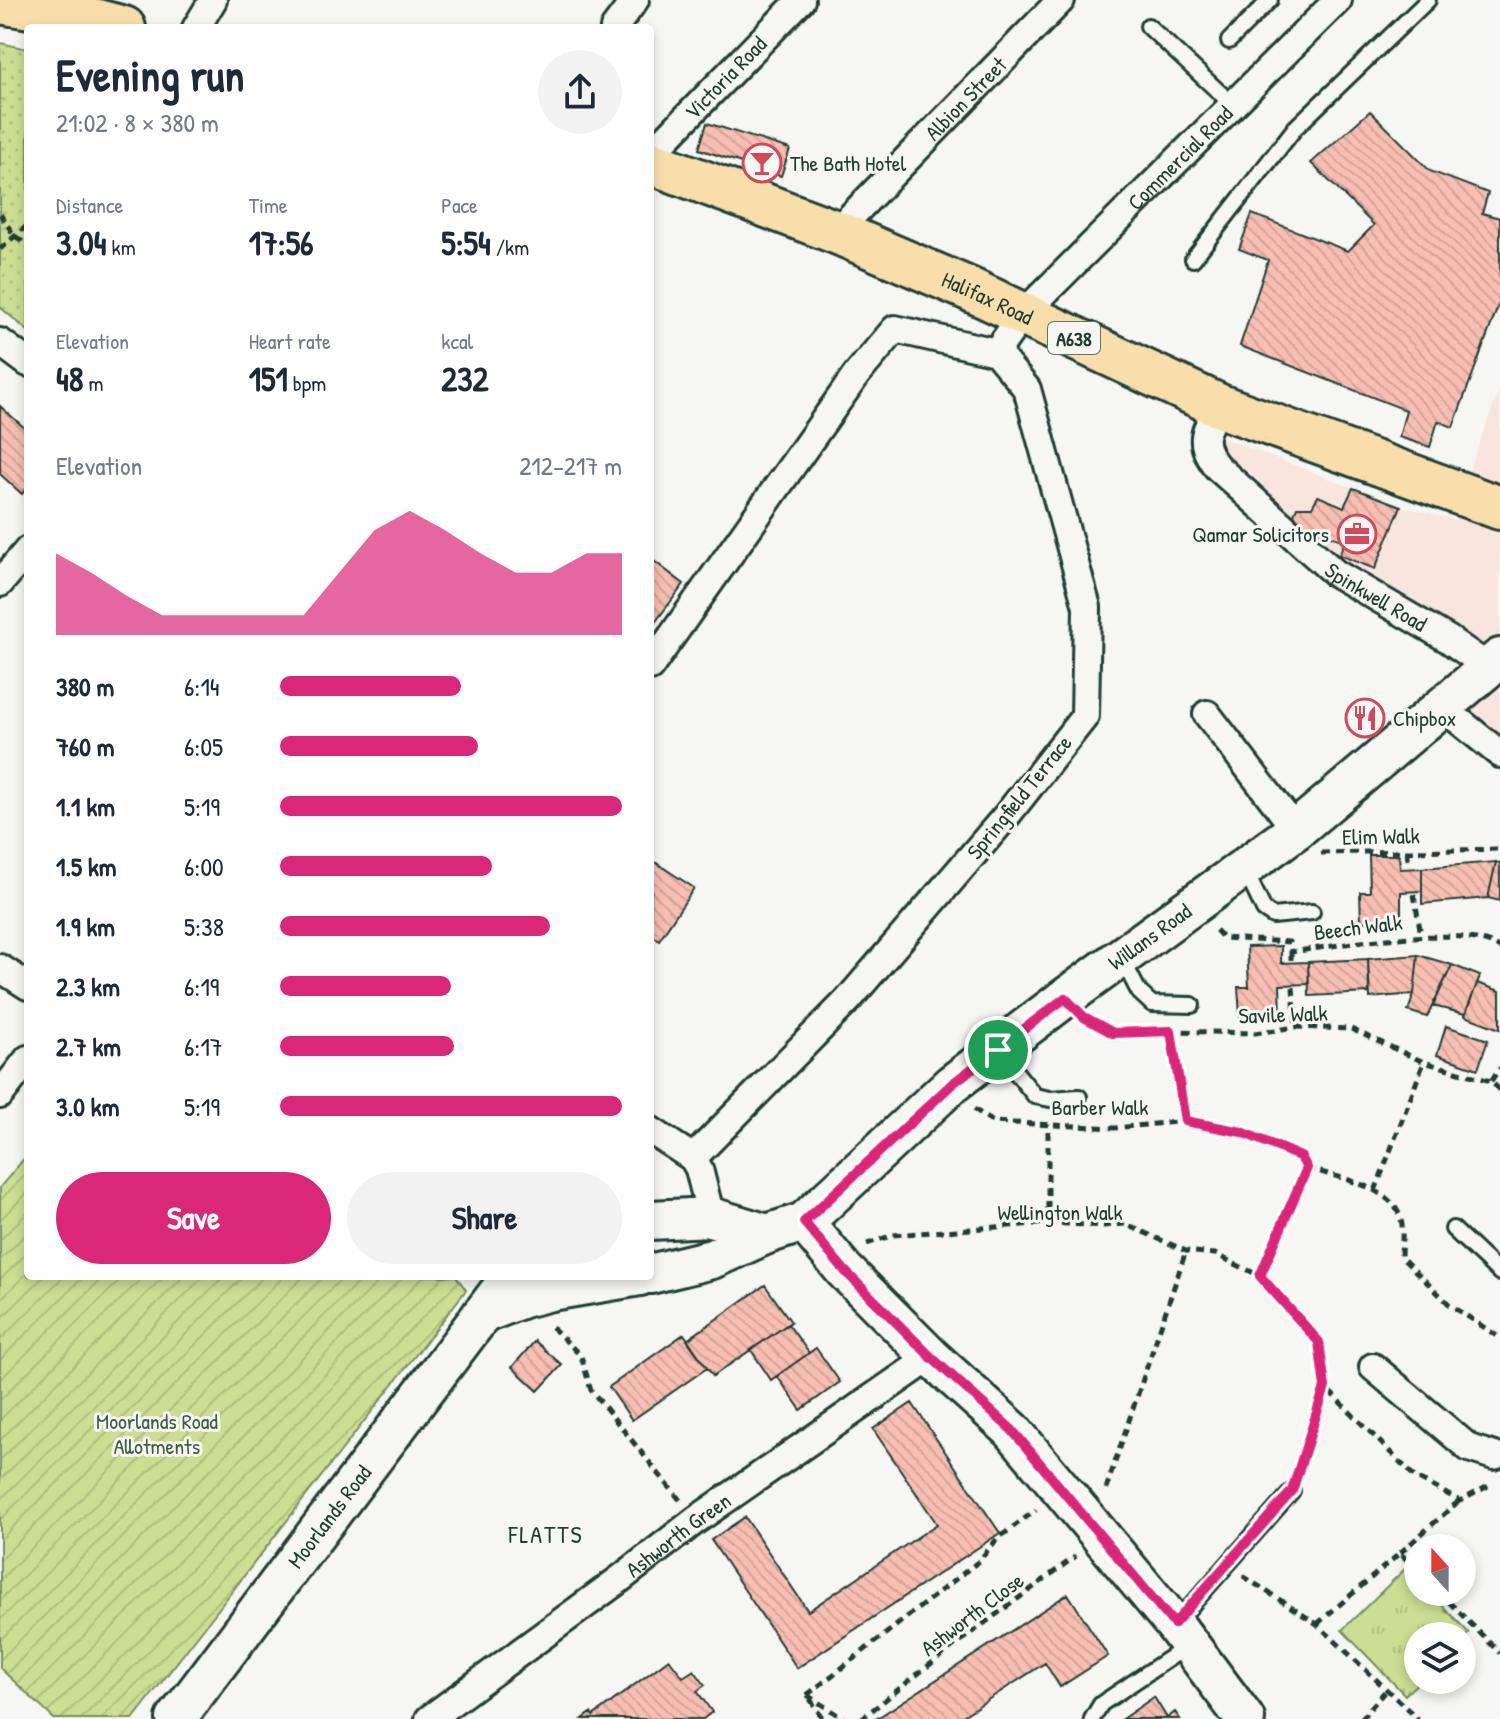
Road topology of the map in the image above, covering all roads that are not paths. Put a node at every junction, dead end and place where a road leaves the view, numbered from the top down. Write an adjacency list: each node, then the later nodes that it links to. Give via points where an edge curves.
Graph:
1 (213, 0): 10 (street)
2 (635, 0): 11 (street)
3 (801, 0): 15 (street, Victoria Road)
4 (1061, 0): 17 (street, Albion Street)
5 (1270, 0): 13 (lane)
6 (1338, 0): 14 (street, Commercial Road)
7 (1428, 0): 18 (lane, via 1295,128)
8 (0, 2): 9 (main road)
9 (109, 24)
10 (198, 24)
11 (617, 24)
12 (1148, 26): 14 (lane)
13 (1229, 41)
14 (1233, 105): 19 (street, Commercial Road)
15 (654, 151)
16 (654, 164): 17 (main road, Halifax Road / A638)
17 (836, 232): 19 (main road, Halifax Road / A638)
18 (1193, 259)
19 (1023, 314): 21 (street); 23 (main road, Halifax Road / A638)
20 (0, 342): 22 (street)
21 (996, 352): 25 (street, via 895,329 857,374); 42 (street, Springfield Terrace, via 1027,389 1087,607 1085,716 848,1000)
22 (24, 360)
23 (1220, 406): 24 (main road, Halifax Road / A638); 26 (street, Spinkwell Road, via 1204,431 1206,453 1217,467 1335,573)
24 (1500, 508)
25 (654, 661)
26 (1494, 662): 27 (street, Willans Road)
27 (1442, 707): 29 (street); 30 (street, Willans Road)
28 (1207, 714): 30 (street)
29 (1500, 754)
30 (1296, 830): 31 (street, Willans Road)
31 (1254, 860): 32 (lane, via 1264,910 1273,916); 33 (street, Willans Road)
32 (1312, 912)
33 (1121, 957): 36 (lane, via 1139,992 1152,1004); 37 (street, Willans Road)
34 (0, 968): 35 (street)
35 (24, 983)
36 (1192, 1005)
37 (998, 1050): 40 (lane, via 1035,1096); 45 (street, Willans Road, via 952,1084)
38 (24, 1064): 39 (street)
39 (0, 1095)
40 (1079, 1097)
41 (654, 1133): 42 (street)
42 (693, 1158): 43 (street)
43 (711, 1217): 44 (street); 47 (street)
44 (654, 1220)
45 (804, 1222): 47 (street); 52 (street)
46 (1453, 1229): 49 (lane)
47 (767, 1234): 48 (street, via 712,1259)
48 (654, 1273)
49 (1500, 1273)
50 (590, 1280): 51 (street, Moorlands Road)
51 (527, 1285): 57 (street, Moorlands Road, via 482,1314)
52 (931, 1357): 56 (street, via 1012,1430); 58 (street, Ashworth Green, via 696,1520)
53 (1373, 1367): 54 (street, via 1469,1448)
54 (1499, 1464)
55 (1292, 1491): 56 (lane, via 1225,1564)
56 (1182, 1634): 59 (lane, via 1101,1704); 60 (street)
57 (176, 1719)
58 (429, 1719)
59 (1092, 1719)
60 (1245, 1719)

